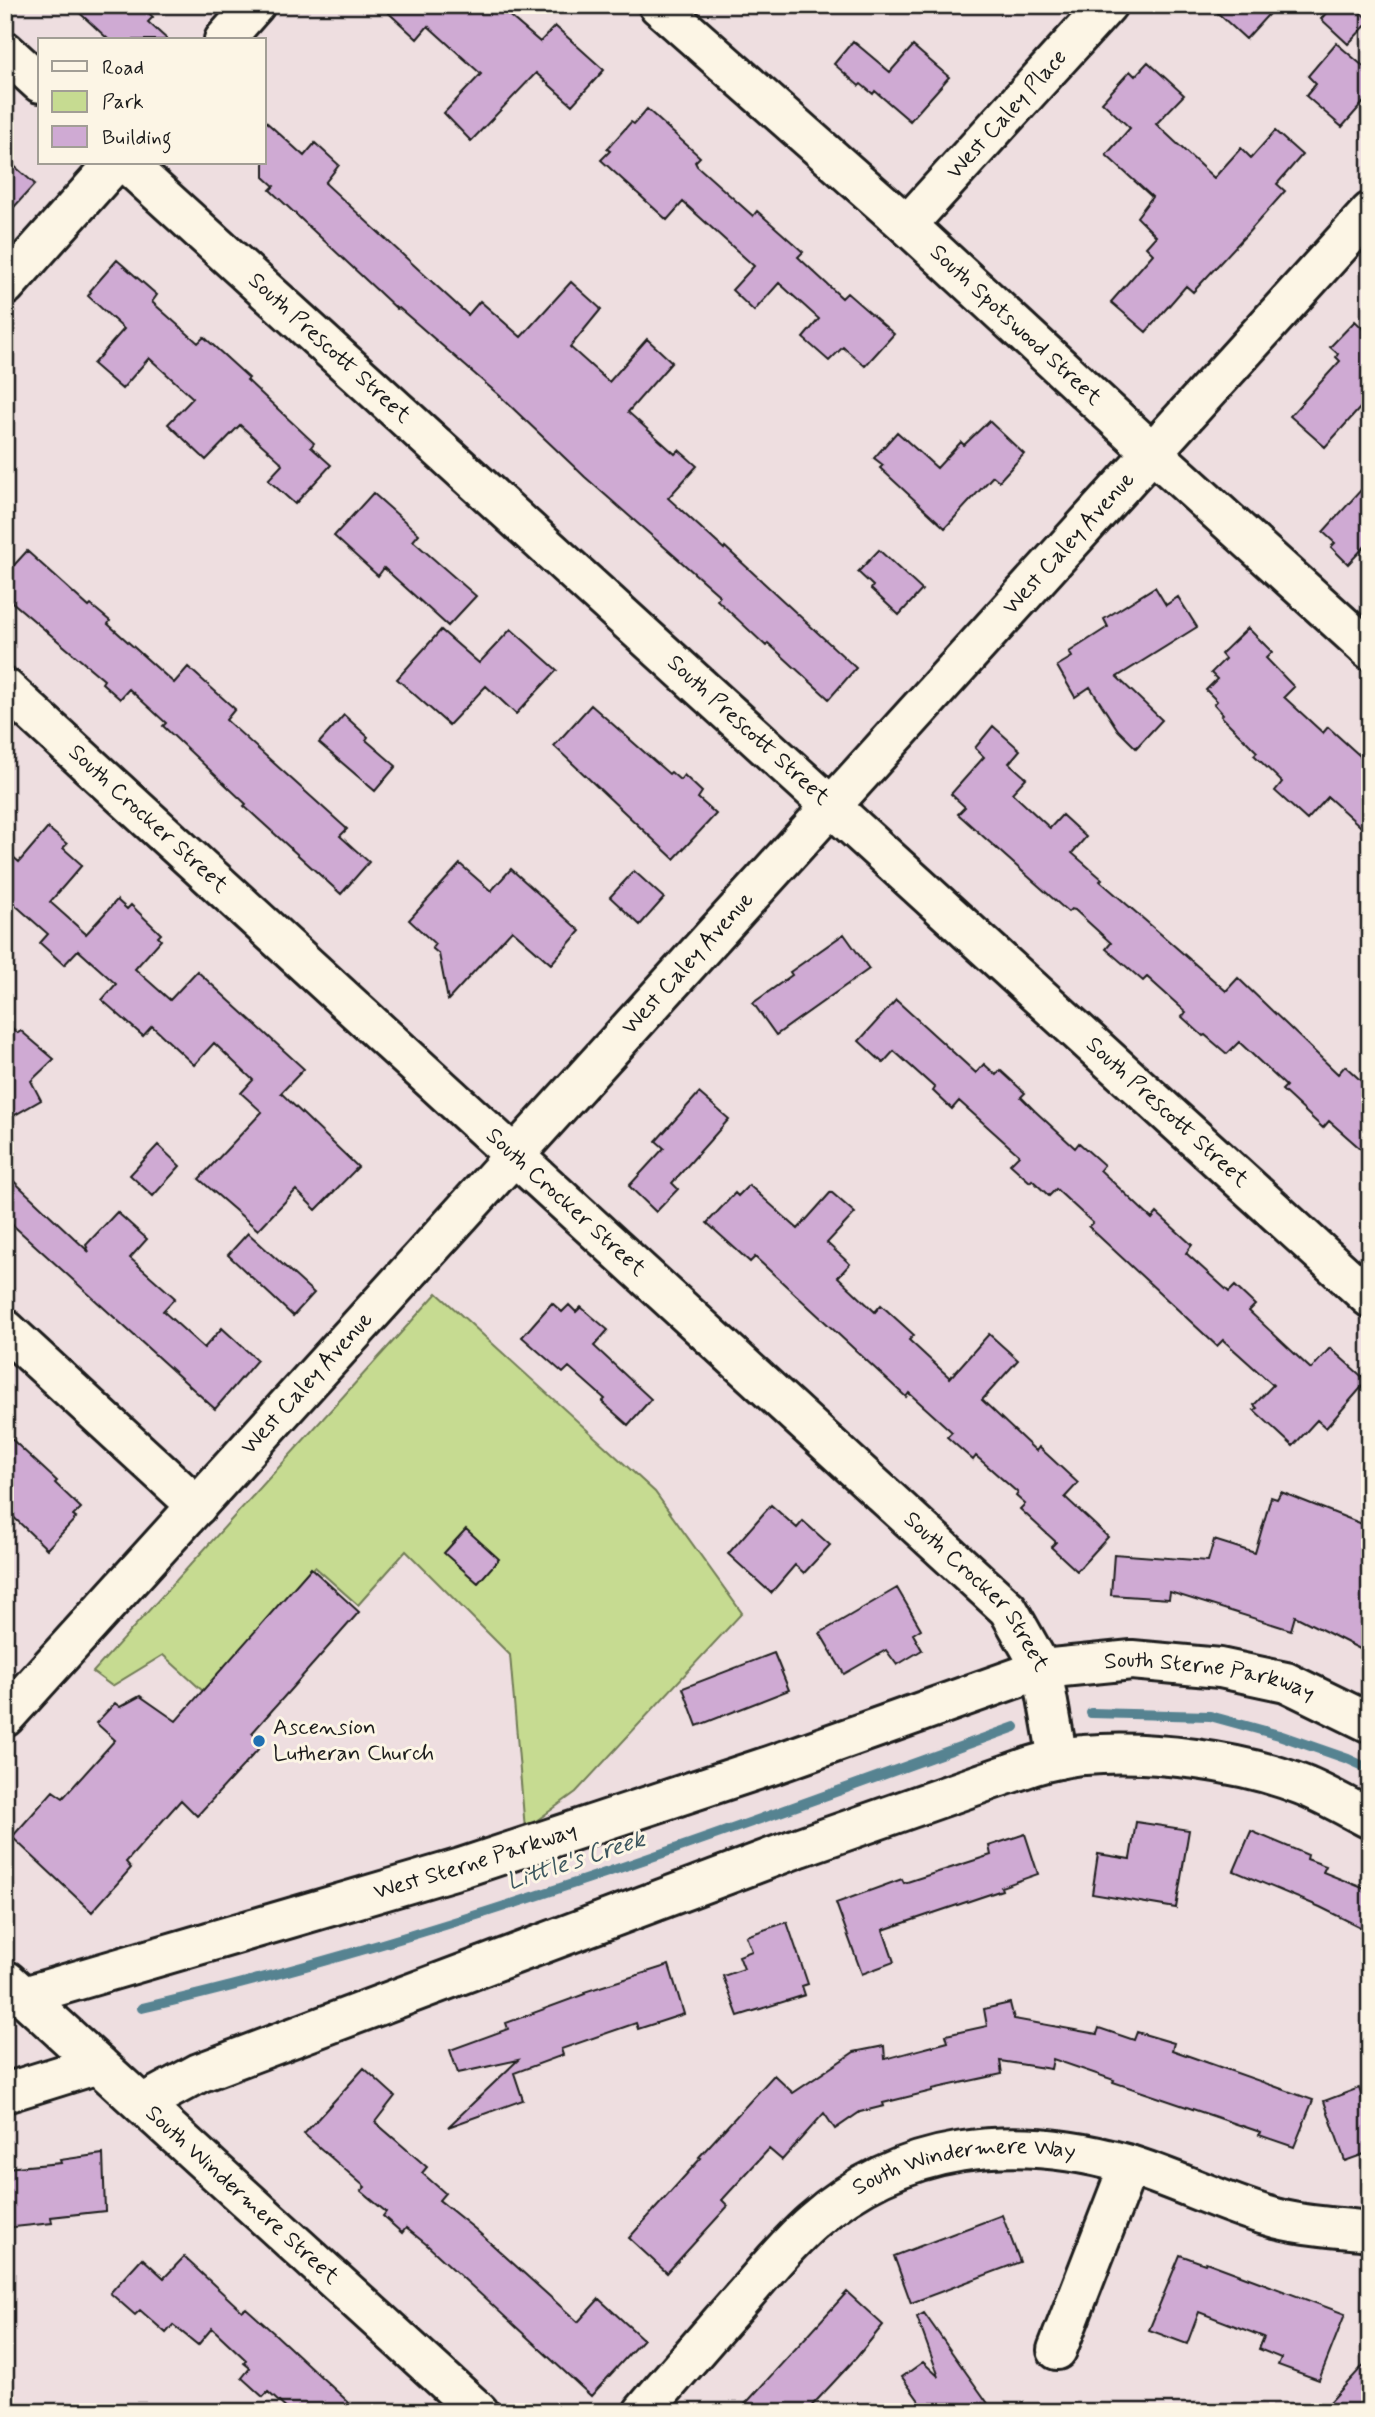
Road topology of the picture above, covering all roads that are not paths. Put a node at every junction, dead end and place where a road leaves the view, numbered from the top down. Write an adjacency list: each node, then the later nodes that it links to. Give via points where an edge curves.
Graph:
1 (256, 5): 4 (street)
2 (658, 5): 10 (street, South Spotswood Street)
3 (1107, 5): 10 (street, West Caley Place)
4 (226, 38)
5 (5, 51): 6 (street)
6 (38, 81)
7 (115, 164): 11 (street)
8 (127, 164): 15 (street, South Prescott Street)
9 (1370, 212): 12 (street, West Caley Avenue)
10 (907, 225): 12 (street, South Spotswood Street)
11 (5, 286)
12 (1152, 452): 13 (street, South Spotswood Street); 15 (street, West Caley Avenue)
13 (1370, 650)
14 (5, 688): 16 (street, South Crocker Street)
15 (830, 807): 16 (street, West Caley Avenue); 17 (street, South Prescott Street)
16 (514, 1156): 19 (street, West Caley Avenue); 20 (street, South Crocker Street, via 1008,1609)
17 (1370, 1298)
18 (5, 1329): 19 (street)
19 (197, 1506): 21 (street, West Caley Avenue)
20 (1042, 1669): 22 (street, South Sterne Parkway, via 1132,1660 1220,1668 1286,1682); 23 (street, South Crocker Street); 25 (street, West Sterne Parkway, via 461,1868)
21 (5, 1717)
22 (1370, 1723)
23 (1058, 1759): 24 (street, via 1129,1754 1210,1760 1302,1785); 28 (street, via 800,1847 250,2053 199,2073)
24 (1370, 1819)
25 (15, 1988): 26 (street, South Windermere Street)
26 (98, 2064): 27 (street); 28 (street, South Windermere Street)
27 (5, 2093)
28 (142, 2104): 32 (street, South Windermere Street)
29 (1129, 2165): 30 (street, South Windermere Way, via 1267,2216); 31 (street); 33 (street, South Windermere Way, via 1034,2146 981,2147 934,2156 893,2171 851,2193 812,2222)
30 (1370, 2231)
31 (1057, 2350)
32 (479, 2412)
33 (643, 2412)

